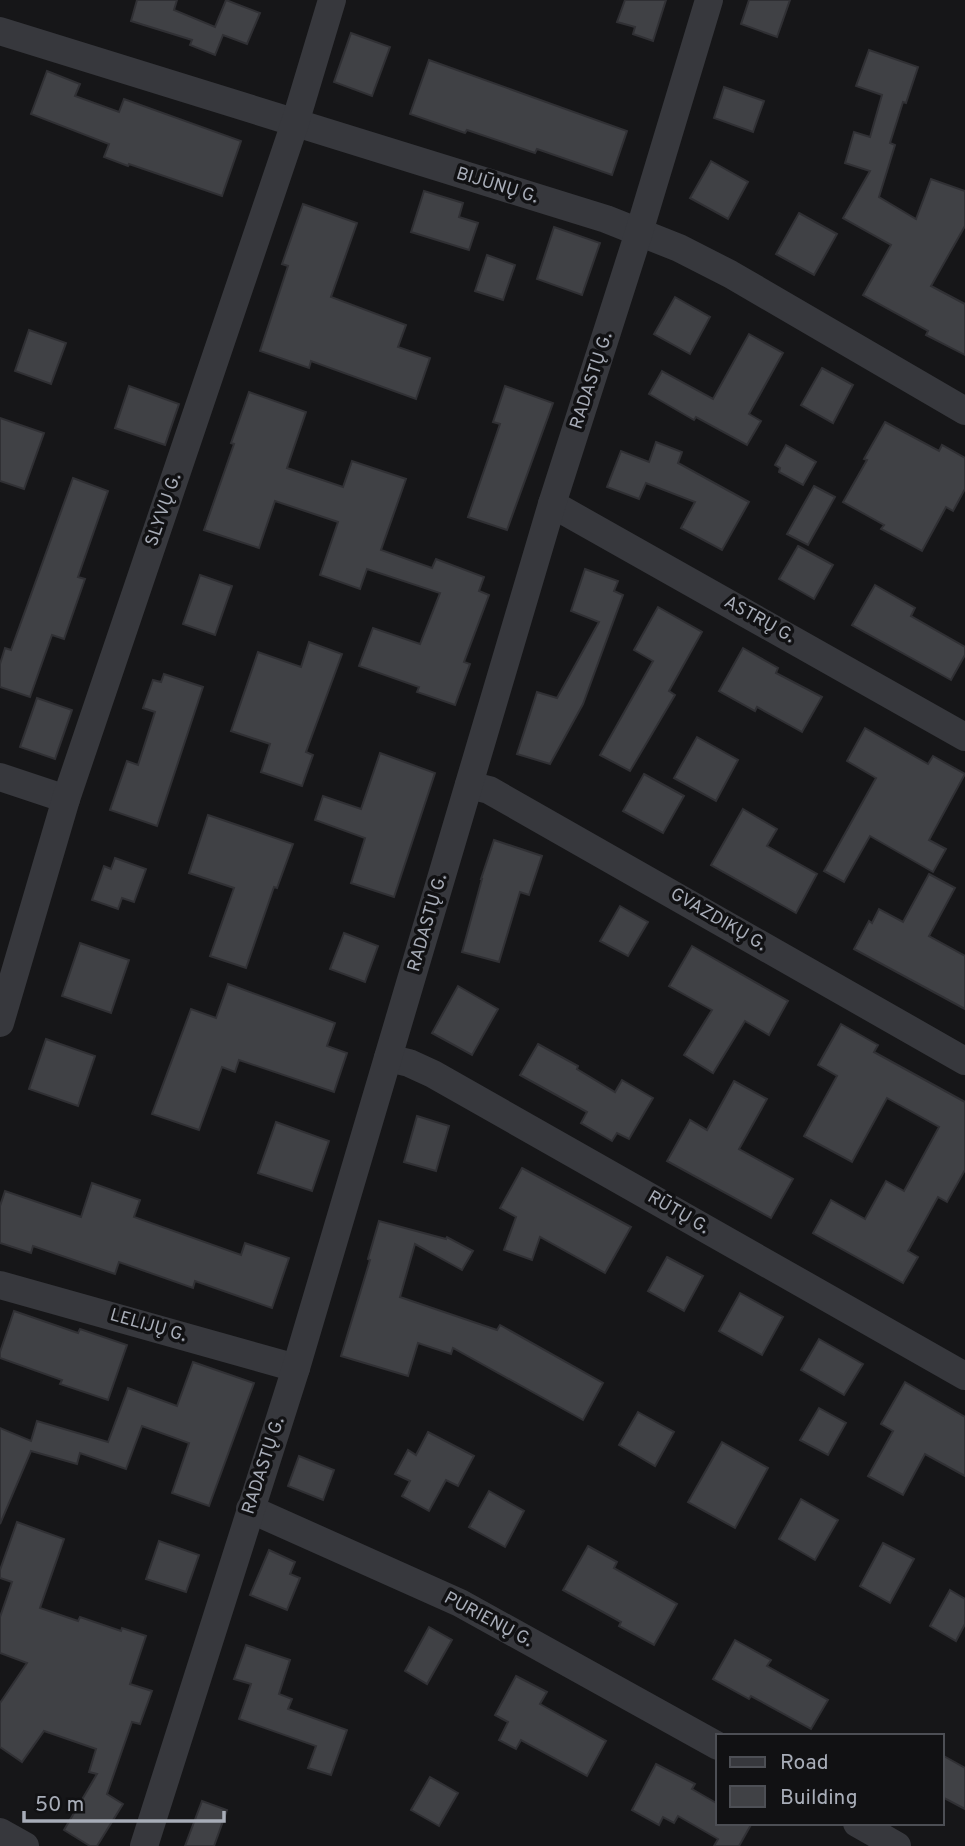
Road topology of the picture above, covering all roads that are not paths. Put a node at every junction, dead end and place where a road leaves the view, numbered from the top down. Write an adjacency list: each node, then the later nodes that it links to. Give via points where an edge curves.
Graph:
1 (332, 0): 4 (street, SLYVŲ G.)
2 (709, 0): 5 (street, RADASTŲ G.)
3 (0, 31): 4 (street, BIJŪNŲ G.)
4 (295, 123): 5 (street, BIJŪNŲ G.); 11 (street, SLYVŲ G.)
5 (639, 232): 6 (street, BIJŪNŲ G., via 730,274); 7 (street, RADASTŲ G.)
6 (965, 411)
7 (552, 503): 8 (street, ASTRŲ G.); 10 (street, RADASTŲ G.)
8 (965, 737)
9 (0, 778): 11 (street)
10 (469, 785): 13 (street, RADASTŲ G.); 14 (street, GVAZDIKŲ G., via 489,790)
11 (66, 799): 12 (street, SLYVŲ G.)
12 (0, 1023)
13 (388, 1058): 16 (street, RADASTŲ G.); 17 (street, RŪTŲ G., via 433,1074)
14 (965, 1061)
15 (0, 1285): 16 (street, LELIJŲ G.)
16 (296, 1368): 18 (street, RADASTŲ G.)
17 (965, 1376)
18 (250, 1509): 19 (street, PURIENŲ G., via 460,1603); 23 (street, RADASTŲ G.)
19 (716, 1745)
20 (860, 1825): 24 (street)
21 (0, 1832): 22 (street)
22 (24, 1846)
23 (144, 1846)
24 (897, 1846)

